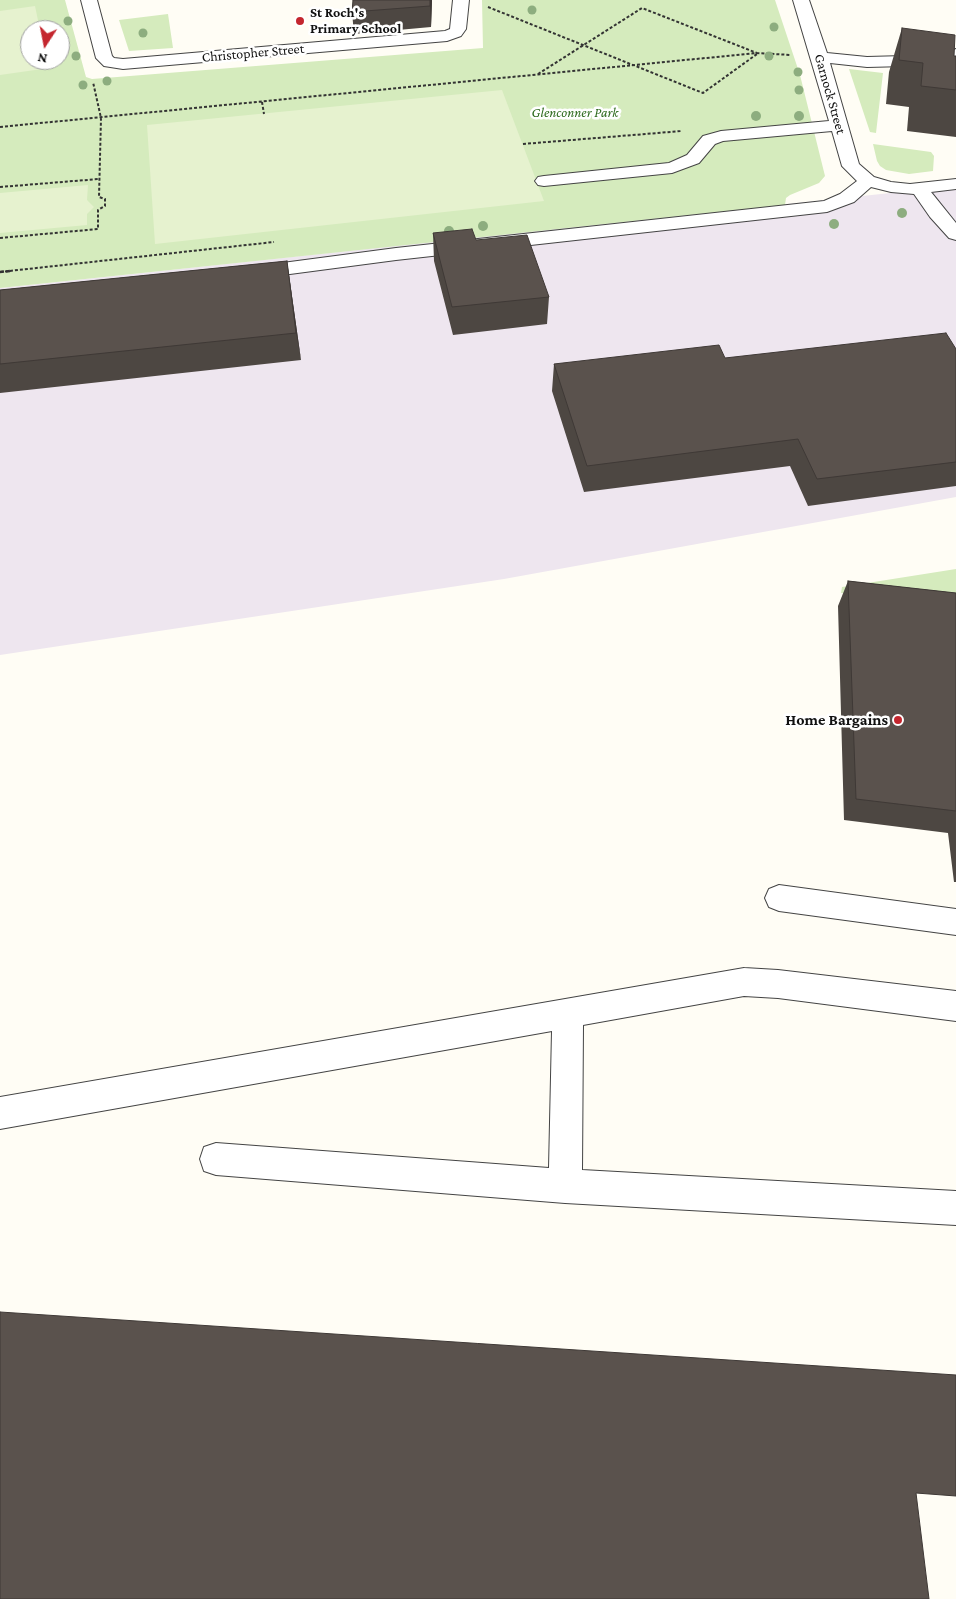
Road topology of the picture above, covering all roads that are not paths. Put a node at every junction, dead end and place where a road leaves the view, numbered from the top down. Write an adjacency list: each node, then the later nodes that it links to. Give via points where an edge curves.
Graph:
1 (89, 0): 2 (street, Christopher Street, via 104,58 110,63 123,64 441,36 455,33 458,29)
2 (461, 0)
3 (800, 0): 5 (street, Garnock Street)
4 (956, 54): 5 (street, via 945,60 867,62)
5 (820, 57): 6 (street, Garnock Street)
6 (839, 125): 7 (street, via 730,134 708,140 692,158 672,168); 8 (street, Garnock Street, via 851,166)
7 (544, 181)
8 (868, 181): 10 (street, via 891,188); 12 (street, via 847,198 827,206)
9 (956, 184): 10 (street)
10 (919, 188): 11 (street)
11 (956, 234)
12 (235, 275)
13 (778, 898): 14 (street)
14 (956, 922)
15 (956, 1006): 16 (street, via 744,982)
16 (568, 1013): 17 (street); 19 (street)
17 (0, 1113)
18 (216, 1159): 19 (street)
19 (564, 1186): 20 (street)
20 (956, 1208)

